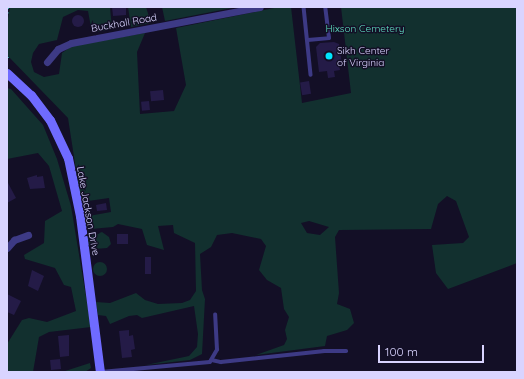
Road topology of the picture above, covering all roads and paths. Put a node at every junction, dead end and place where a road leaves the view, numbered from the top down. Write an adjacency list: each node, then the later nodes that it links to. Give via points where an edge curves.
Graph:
1 (8, 7): 5 (path)
2 (260, 7): 7 (street, Buckhall Road, via 71,43 58,49)
3 (304, 7): 6 (lane)
4 (325, 7): 6 (lane, via 329,38)
5 (7, 14)
6 (308, 40): 9 (lane)
7 (47, 62)
8 (7, 73): 15 (street, Lake Jackson Drive, via 31,95 50,120 65,150 80,216)
9 (311, 75)
10 (28, 235): 11 (street, via 14,240)
11 (7, 248)
12 (215, 315): 14 (lane, via 217,350)
13 (346, 352): 14 (lane, via 324,351 221,362)
14 (212, 360): 15 (lane, via 206,364)
15 (100, 372)

